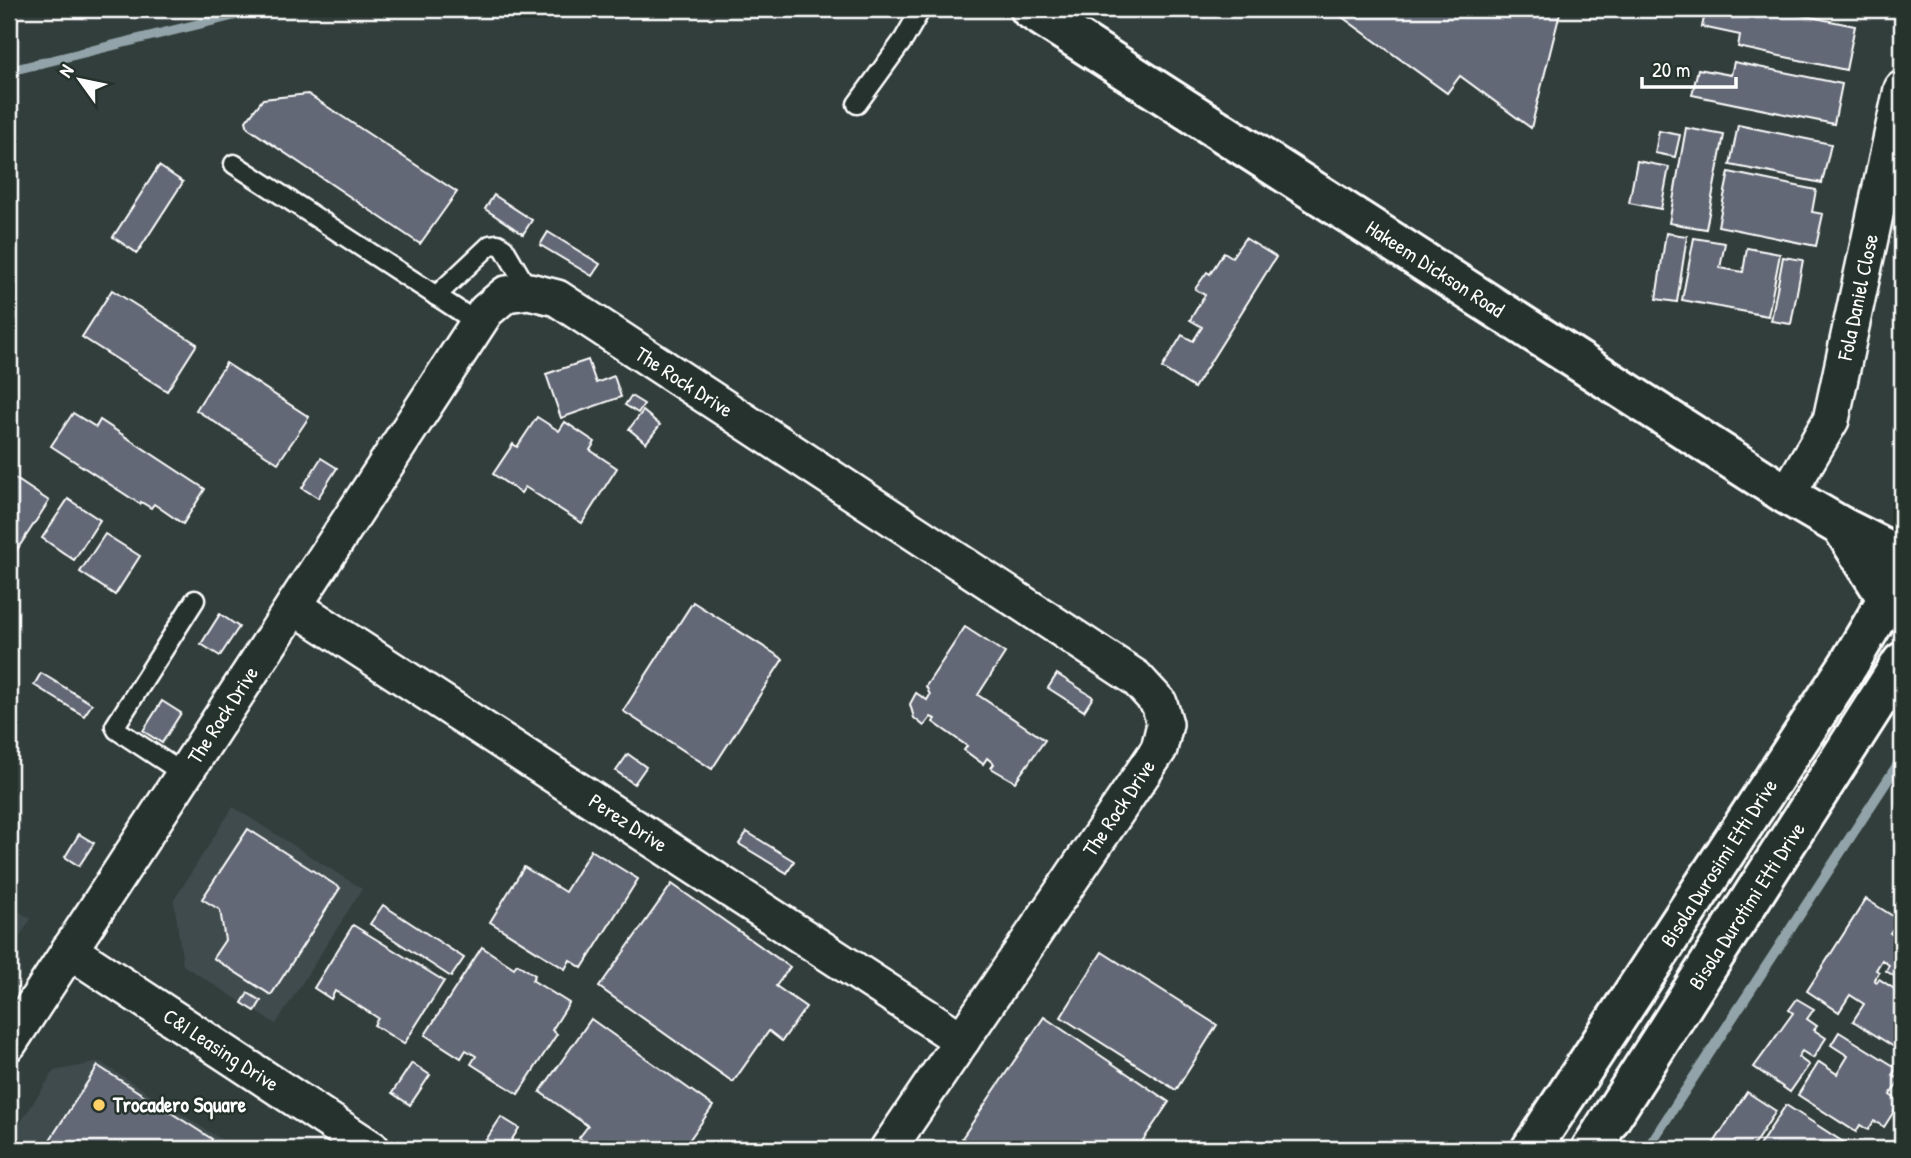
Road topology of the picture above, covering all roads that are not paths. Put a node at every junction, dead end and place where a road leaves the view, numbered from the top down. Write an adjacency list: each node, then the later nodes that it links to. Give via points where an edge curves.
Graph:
1 (921, 9): 4 (lane)
2 (1030, 9): 9 (main road, Hakeem Dickson Road)
3 (1902, 89): 9 (street, Fola Daniel Close, via 1831,420)
4 (857, 104)
5 (234, 164): 7 (lane)
6 (529, 290): 7 (lane, via 498,244 490,245); 8 (street, The Rock Drive, via 506,293); 18 (street, The Rock Drive, via 557,298 580,313 1136,678 1159,703 1165,724 1159,749)
7 (436, 296): 8 (lane)
8 (478, 323): 14 (street, The Rock Drive)
9 (1787, 495): 10 (main road, Hakeem Dickson Road)
10 (1842, 527): 11 (main road, Hakeem Dickson Road); 12 (main road, Hakeem Dickson Road)
11 (1902, 556)
12 (1897, 593): 22 (main road, Bisola Durosimi Etti Drive)
13 (195, 600): 16 (lane, via 115,726)
14 (294, 606): 16 (street, The Rock Drive); 18 (street, Perez Drive)
15 (1902, 662): 23 (main road, Bisola Durotimi Etti Drive)
16 (184, 774): 17 (street, The Rock Drive)
17 (69, 950): 19 (street, The Rock Drive); 20 (street, C&I Leasing Drive)
18 (962, 1040): 21 (street, The Rock Drive)
19 (9, 1043)
20 (372, 1149)
21 (888, 1149)
22 (1531, 1149)
23 (1591, 1149)

